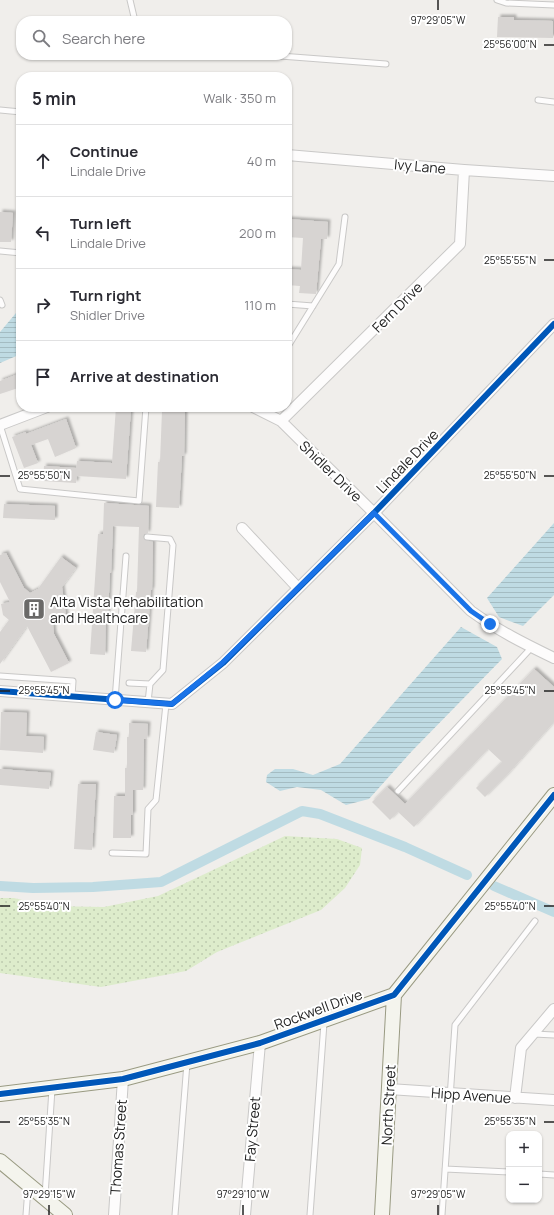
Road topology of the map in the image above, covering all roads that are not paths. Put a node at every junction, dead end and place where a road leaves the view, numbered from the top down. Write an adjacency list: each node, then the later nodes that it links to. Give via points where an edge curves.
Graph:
1 (130, 0): 4 (lane)
2 (497, 0): 3 (lane, via 506,3)
3 (554, 5)
4 (134, 16)
5 (292, 57): 6 (lane)
6 (386, 64)
7 (538, 100): 8 (lane)
8 (554, 102)
9 (0, 110): 10 (lane)
10 (16, 112)
11 (292, 155): 12 (street, Ivy Lane)
12 (464, 170): 13 (street, Ivy Lane); 21 (street, Fern Drive, via 460,244)
13 (554, 176)
14 (345, 218): 18 (lane, via 339,264)
15 (0, 251): 16 (lane)
16 (16, 252)
17 (292, 304): 18 (lane)
18 (313, 306): 20 (lane)
19 (554, 324): 28 (street, Lindale Drive)
20 (292, 340)
21 (292, 410)
22 (34, 412): 27 (street)
23 (146, 412): 27 (lane, via 139,501 20,489)
24 (263, 412): 26 (street, Shidler Drive)
25 (290, 412): 26 (street, Fern Drive)
26 (281, 421): 28 (street, Shidler Drive)
27 (0, 425)
28 (374, 513): 32 (street, Lindale Drive); 33 (street, Shidler Drive, via 471,611)
29 (242, 528): 32 (street)
30 (147, 537): 37 (lane, via 170,539 173,545 163,670)
31 (126, 556): 40 (lane)
32 (298, 588): 42 (street, Lindale Drive, via 222,663 172,704)
33 (532, 647): 34 (street, Shidler Drive); 43 (lane)
34 (554, 658)
35 (0, 676): 39 (lane, via 72,681)
36 (129, 683): 37 (lane)
37 (150, 684): 41 (lane)
38 (0, 691): 39 (street)
39 (72, 696): 40 (street)
40 (115, 700): 41 (street)
41 (148, 702): 42 (street)
42 (166, 704): 45 (lane, via 156,800 148,808 146,854)
43 (398, 791)
44 (554, 795): 47 (street)
45 (112, 853)
46 (535, 921): 57 (lane, via 455,1025)
47 (394, 995): 49 (street, Rockwell Drive); 56 (street, North Street)
48 (554, 1009): 50 (street)
49 (324, 1020): 52 (street, Rockwell Drive); 73 (lane)
50 (534, 1034): 51 (lane); 59 (street, via 521,1048)
51 (554, 1036)
52 (260, 1043): 53 (street, Rockwell Drive); 72 (street, Fay Street)
53 (187, 1062): 54 (street, Rockwell Drive); 71 (lane)
54 (123, 1079): 55 (street, Rockwell Drive); 70 (street, Thomas Street)
55 (52, 1088): 58 (street, Rockwell Drive); 67 (lane)
56 (389, 1089): 57 (street, Hipp Avenue); 74 (street, North Street)
57 (450, 1093): 59 (street, Hipp Avenue); 62 (lane)
58 (0, 1094)
59 (515, 1098): 60 (street, Hipp Avenue)
60 (554, 1100)
61 (0, 1161): 66 (street)
62 (445, 1168): 63 (lane); 75 (lane)
63 (506, 1172)
64 (542, 1174): 65 (lane)
65 (554, 1175)
66 (29, 1185): 67 (street); 68 (lane)
67 (45, 1198): 69 (street)
68 (26, 1215)
69 (65, 1215)
70 (114, 1215)
71 (175, 1215)
72 (245, 1215)
73 (310, 1215)
74 (382, 1215)
75 (442, 1215)

